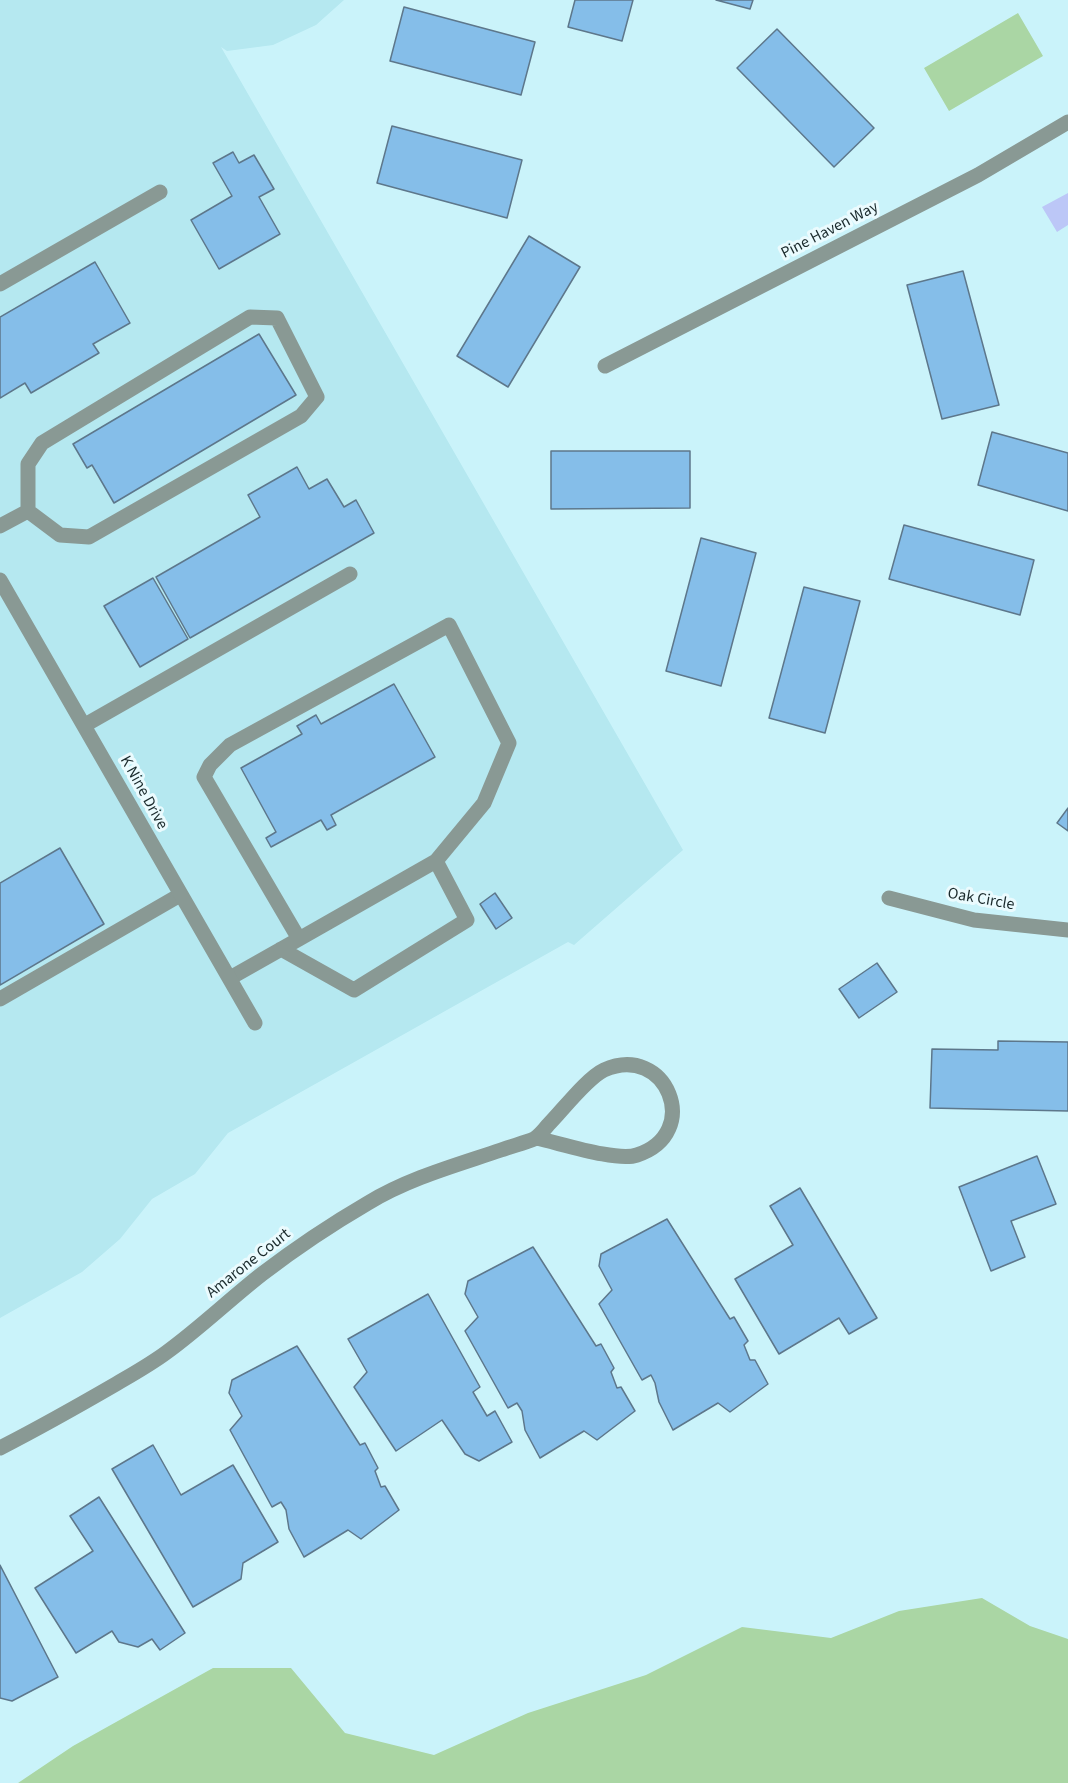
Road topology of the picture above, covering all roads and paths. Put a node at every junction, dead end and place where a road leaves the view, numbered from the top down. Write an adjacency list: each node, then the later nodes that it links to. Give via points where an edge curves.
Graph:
1 (1068, 122): 4 (street, Pine Haven Way, via 978,175)
2 (160, 192): 3 (street)
3 (0, 284)
4 (605, 366)
5 (28, 511): 5 (street, via 60,535 89,537 301,416 317,397 277,318 250,317 42,443 28,464); 6 (street)
6 (0, 526)
7 (350, 574): 9 (street)
8 (0, 580): 9 (street, K Nine Drive)
9 (85, 725): 11 (street, K Nine Drive)
10 (436, 861): 14 (street); 14 (street, via 484,803 509,743 449,625 230,745 204,777); 15 (street, via 467,920 354,990)
11 (180, 895): 16 (street, K Nine Drive); 17 (street)
12 (889, 898): 13 (street, Oak Circle, via 974,920)
13 (1068, 930)
14 (299, 939): 15 (street)
15 (280, 949): 16 (street)
16 (230, 978): 18 (street, K Nine Drive)
17 (0, 999)
18 (255, 1023)
19 (536, 1138): 19 (street, Amarone Court, via 623,1158 638,1155 667,1135 673,1122 673,1107 659,1077 646,1069 615,1065 590,1081); 20 (street, Amarone Court, via 428,1175 370,1202 263,1274 165,1353 66,1414)
20 (0, 1448)

